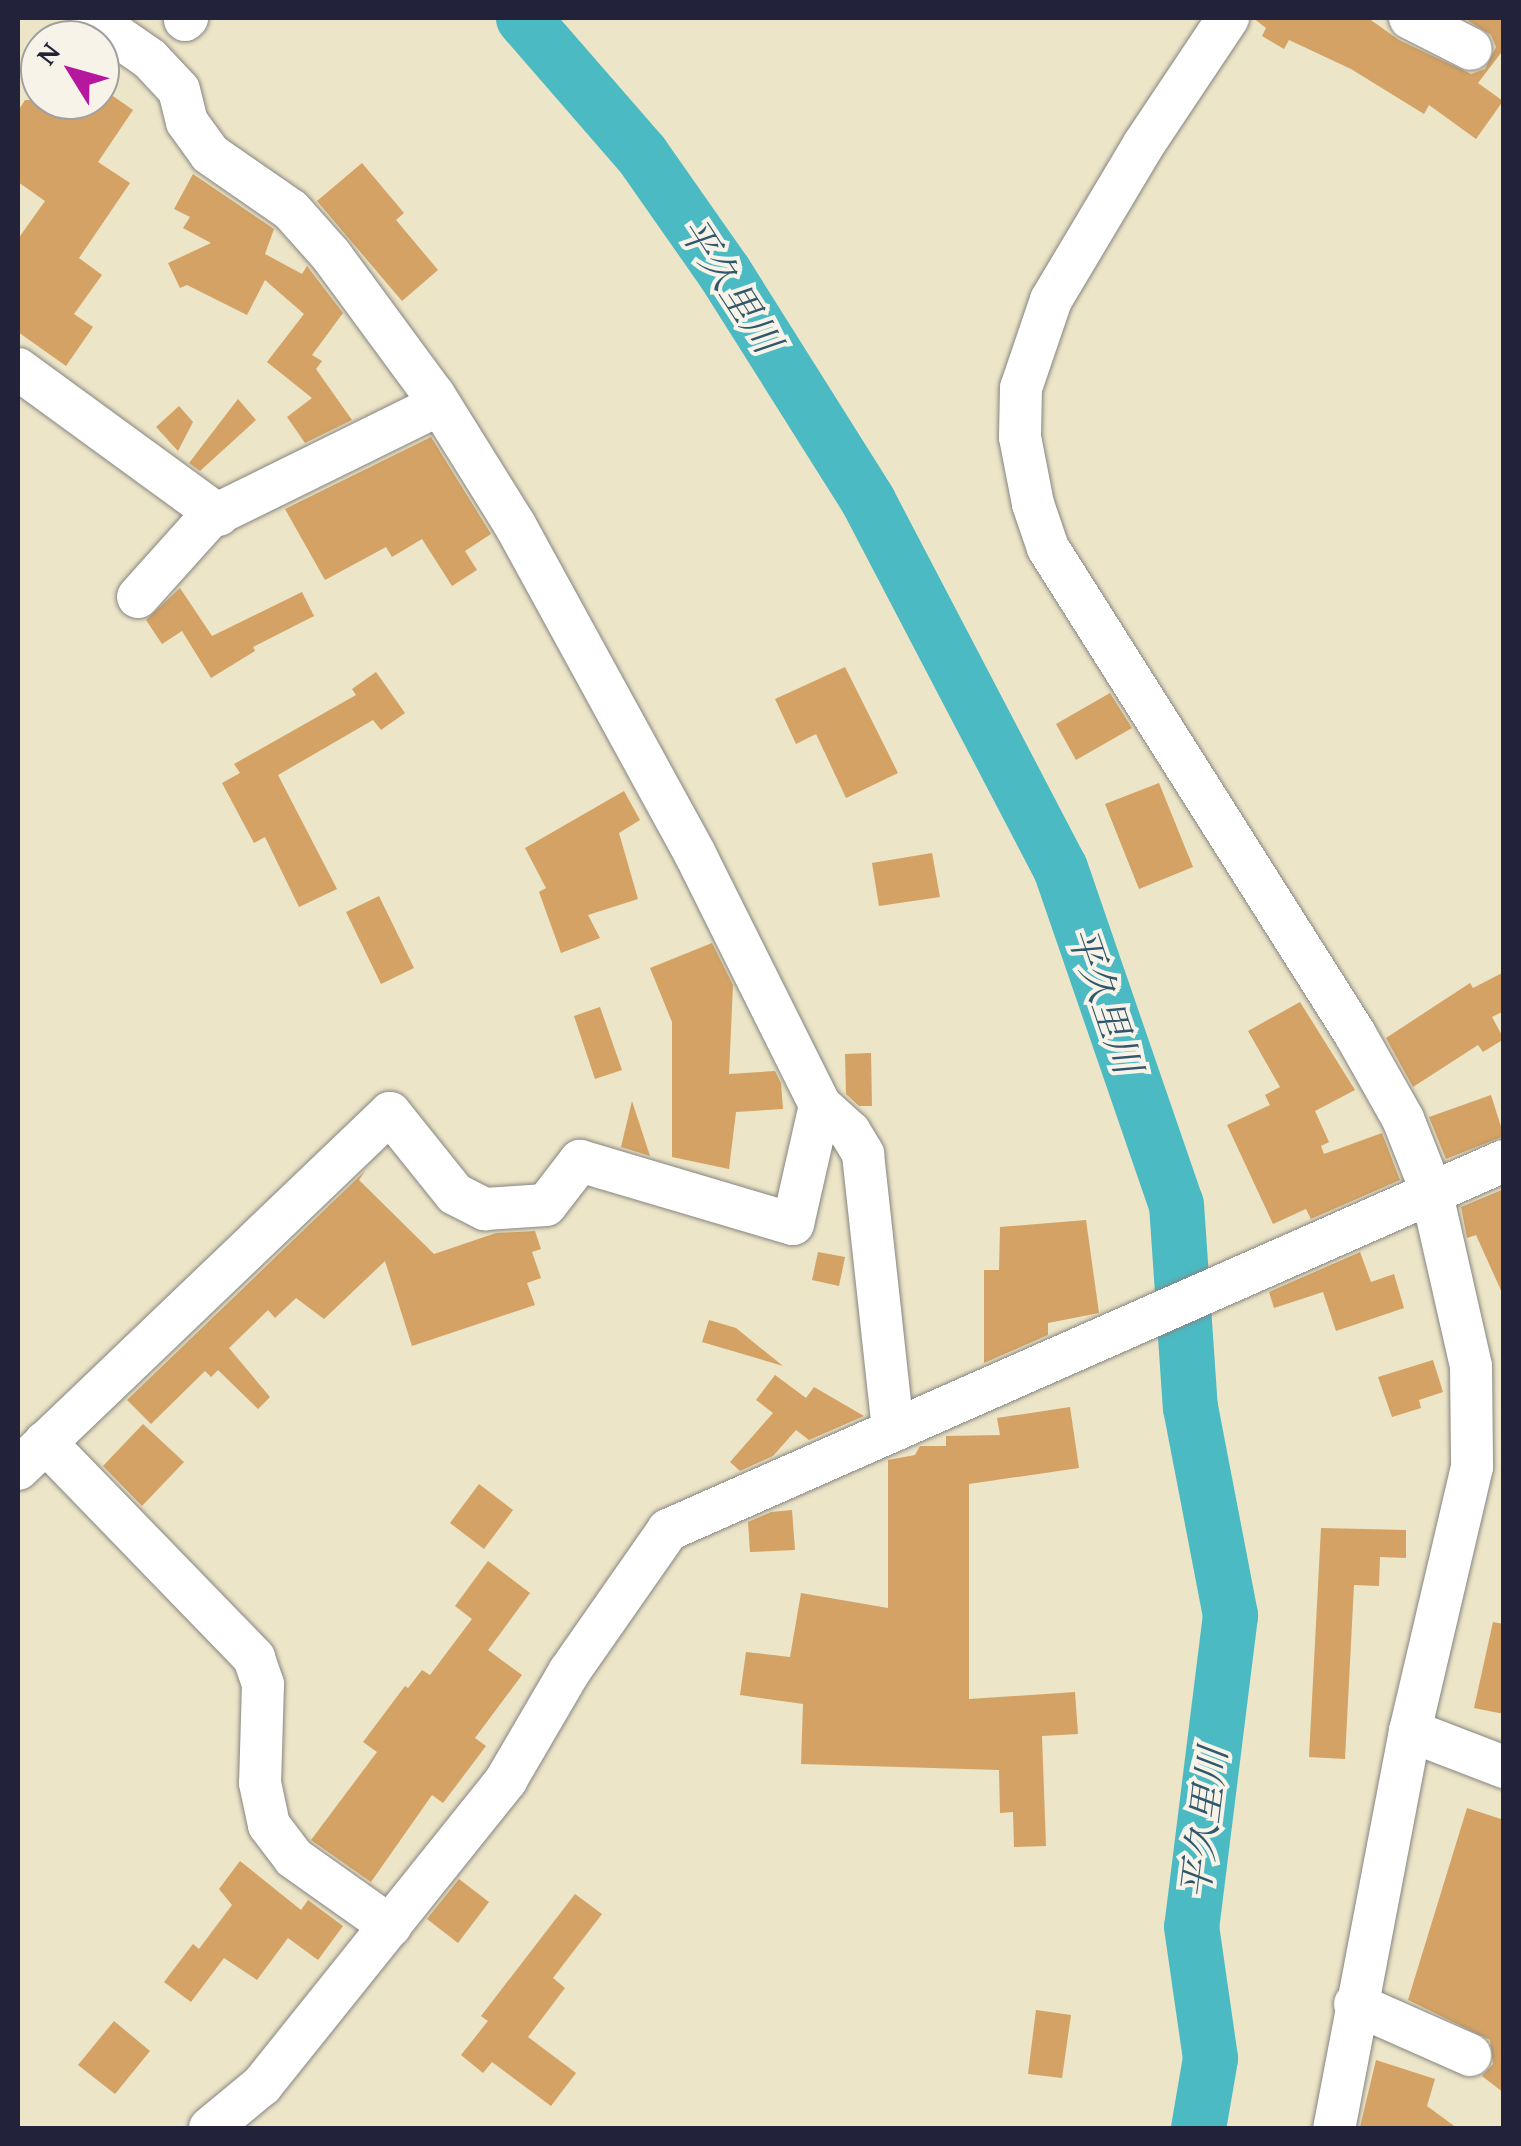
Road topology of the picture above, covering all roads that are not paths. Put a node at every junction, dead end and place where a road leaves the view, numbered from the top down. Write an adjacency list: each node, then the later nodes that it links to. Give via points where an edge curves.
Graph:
1 (91, 18): 6 (street, via 150,59 180,90 187,122 210,154 291,210)
2 (1228, 18): 11 (street, via 1051,300 1021,388 1020,437 1048,548 1354,1034 1403,1119)
3 (1410, 18): 4 (street)
4 (1472, 49)
5 (18, 369): 7 (street)
6 (439, 405): 7 (street); 9 (street, via 515,526 694,854)
7 (218, 514): 8 (street)
8 (138, 597)
9 (820, 1105): 12 (street, via 863,1154); 13 (street, via 793,1224 580,1160 546,1206 485,1209 455,1194 390,1114)
10 (1504, 1161): 11 (street)
11 (1431, 1190): 12 (street); 14 (street, via 1471,1366 1473,1452)
12 (893, 1430): 16 (street, via 668,1530 570,1672 506,1780)
13 (31, 1456): 16 (street, via 254,1658 263,1684 260,1784 269,1825 294,1858)
14 (1410, 1732): 15 (street); 17 (street)
15 (1504, 1767)
16 (390, 1926): 19 (street, via 262,2085)
17 (1355, 2004): 18 (street); 20 (street)
18 (1470, 2055)
19 (210, 2128)
20 (1334, 2128)

